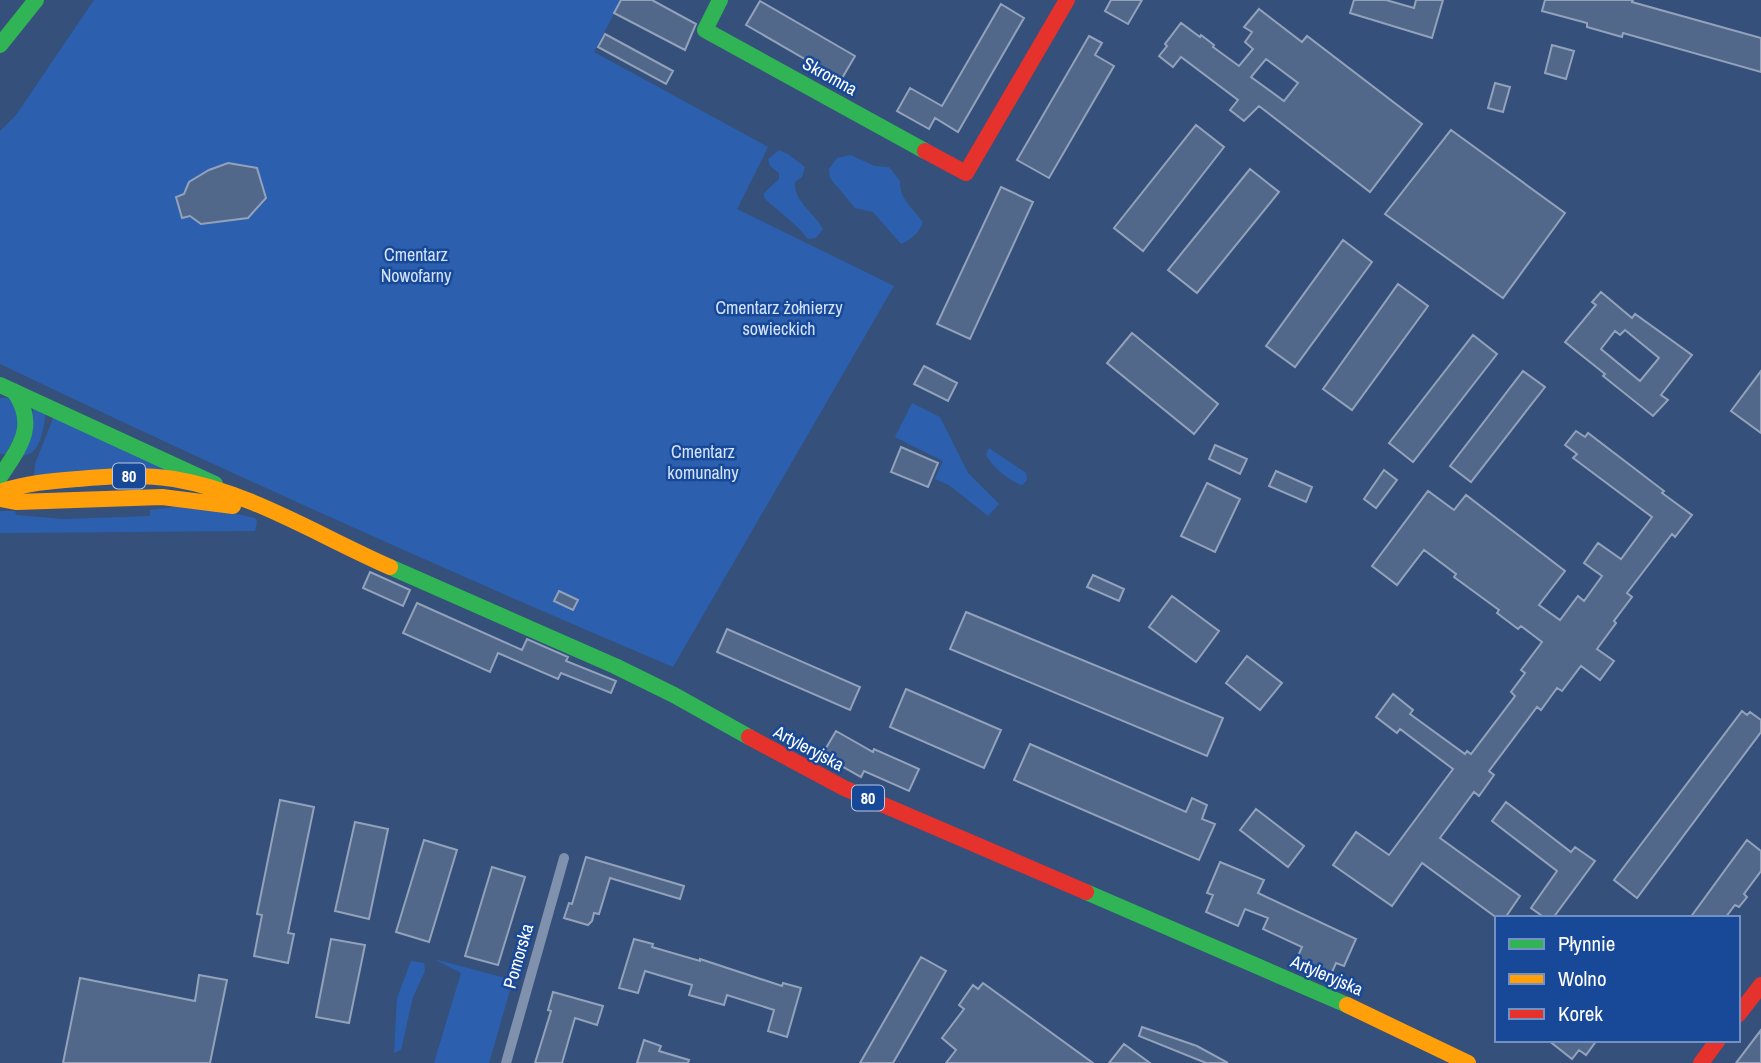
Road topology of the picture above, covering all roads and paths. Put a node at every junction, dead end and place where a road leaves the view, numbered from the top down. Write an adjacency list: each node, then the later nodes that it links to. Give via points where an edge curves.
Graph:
1 (36, 0): 4 (main road)
2 (720, 0): 3 (main road, Skromna, via 705,30 966,173)
3 (1067, 0)
4 (0, 45)
5 (7, 388): 6 (main road, via 24,404 28,424); 9 (main road)
6 (0, 477)
7 (0, 492): 9 (main road, 80, via 39,483 134,476 191,483)
8 (0, 499): 10 (main road, 80, via 186,499 249,510)
9 (256, 503): 10 (main road, Artyleryjska)
10 (300, 526): 16 (main road, Artyleryjska / 80, via 617,667 837,784 1376,1017)
11 (564, 858): 15 (street, Pomorska)
12 (1761, 985): 13 (main road)
13 (1740, 1012)
14 (1717, 1042): 17 (main road)
15 (506, 1063)
16 (1468, 1063)
17 (1701, 1063)

